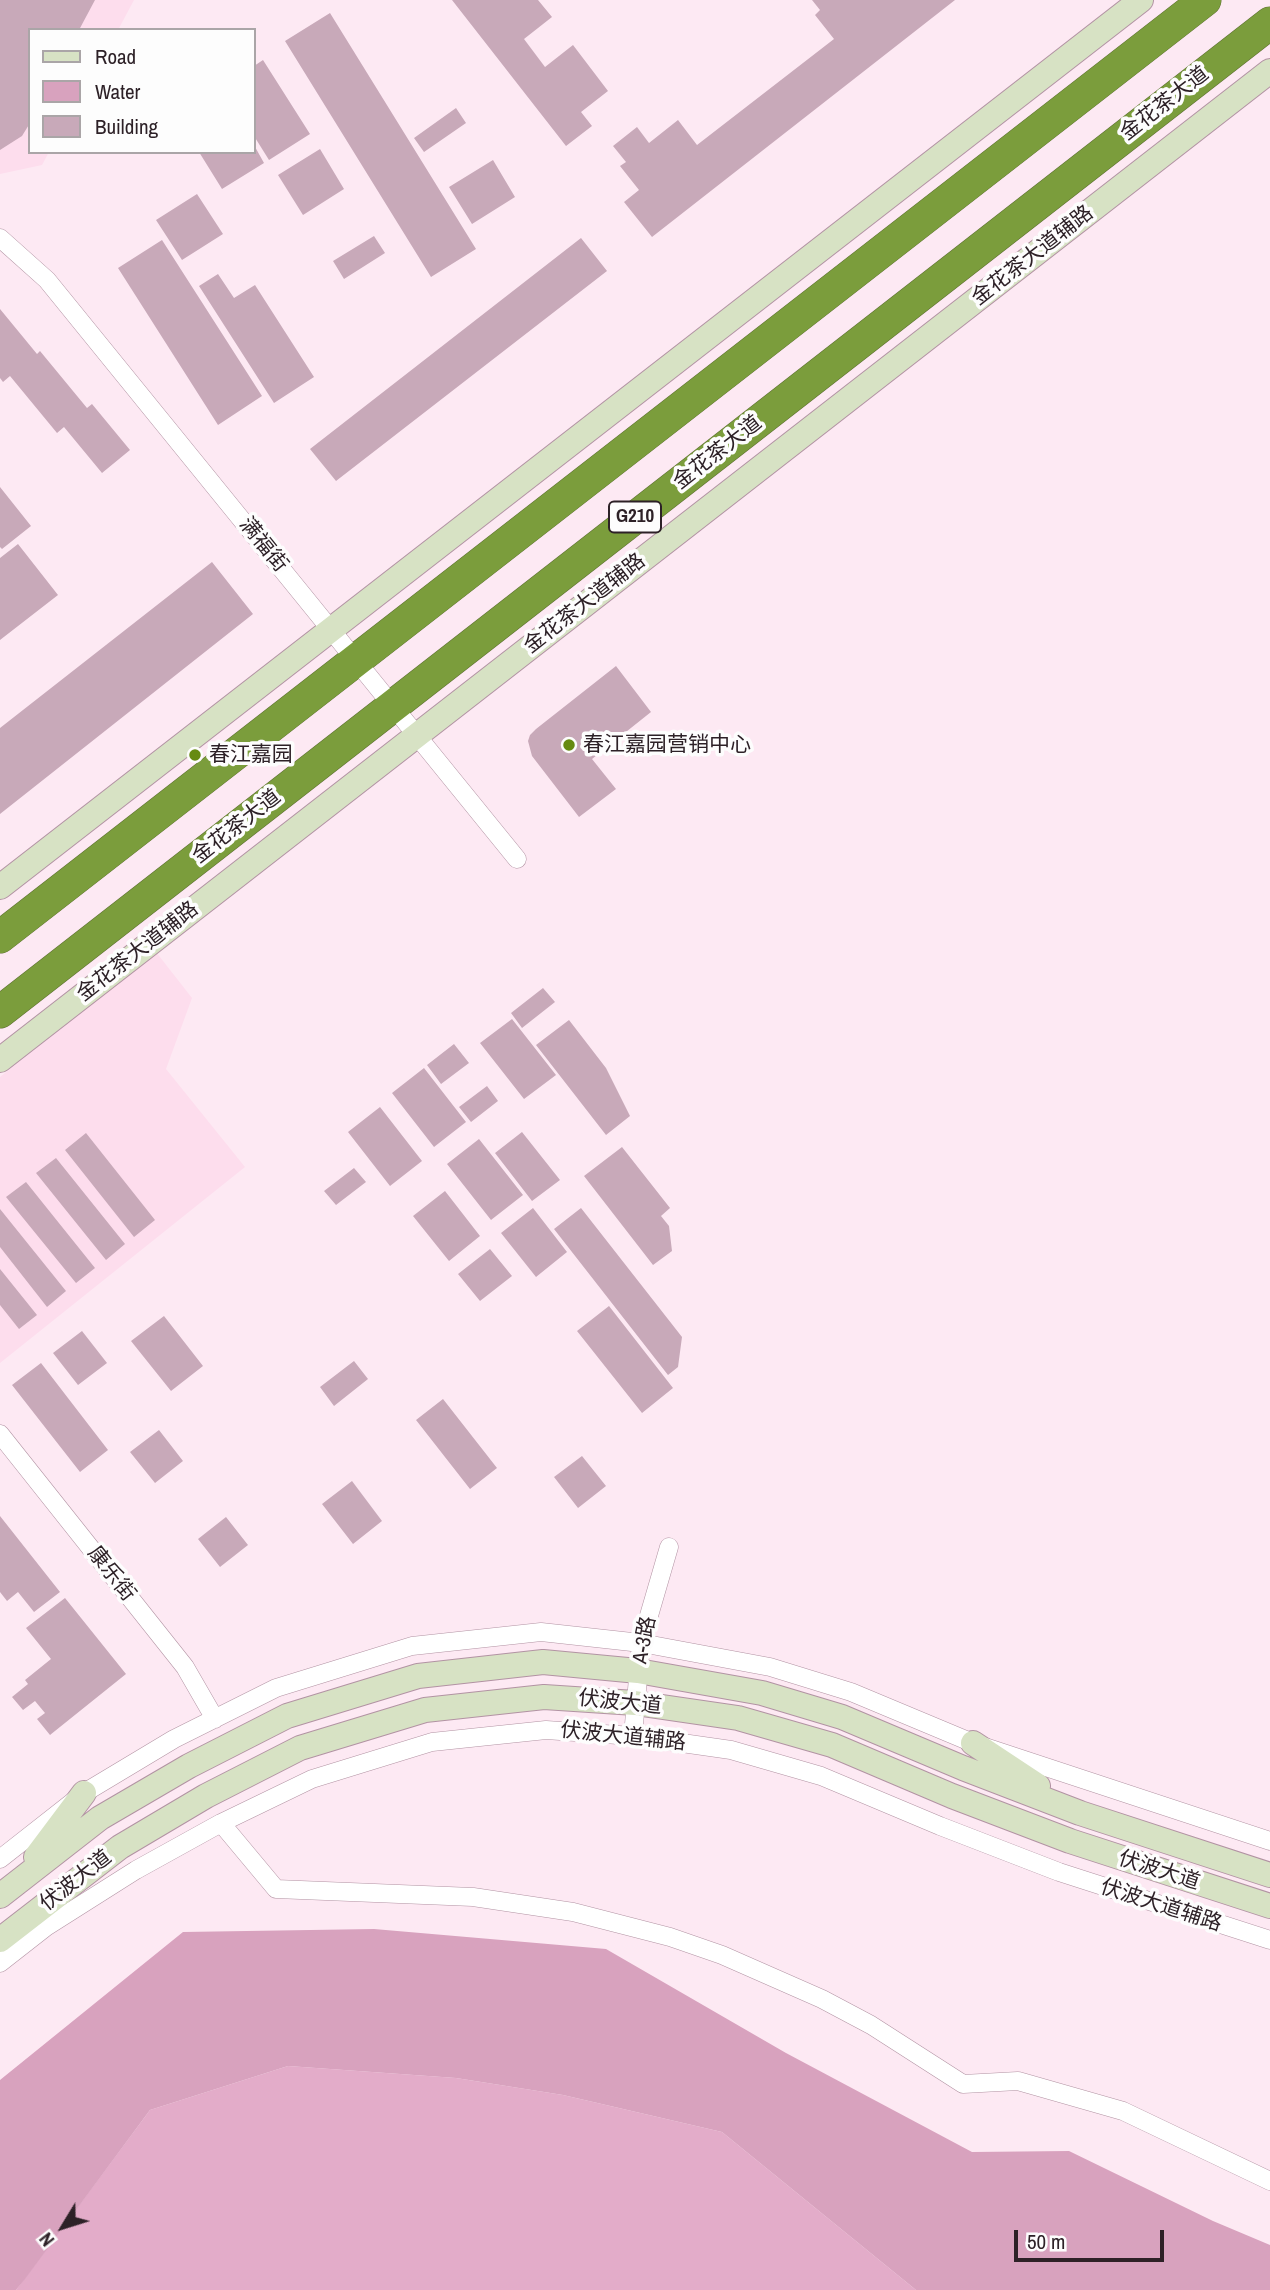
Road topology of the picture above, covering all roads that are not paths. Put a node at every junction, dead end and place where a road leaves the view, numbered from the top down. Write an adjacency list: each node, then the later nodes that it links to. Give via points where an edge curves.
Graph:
1 (1141, 0): 6 (street)
2 (1205, 0): 7 (highway, G210)
3 (1270, 23): 8 (highway, 金花茶大道 / G210)
4 (1270, 71): 9 (street, 金花茶大道辅路)
5 (0, 238): 6 (street, 满福街, via 47,280)
6 (332, 629): 7 (street, 满福街); 11 (street)
7 (357, 660): 8 (street, 满福街); 12 (highway, G210)
8 (394, 706): 9 (street, 满福街); 13 (highway, 金花茶大道 / G210)
9 (417, 735): 10 (street, 满福街); 14 (street, 金花茶大道辅路)
10 (517, 859)
11 (0, 887)
12 (0, 937)
13 (0, 1012)
14 (0, 1060)
15 (0, 1434): 20 (street, 康乐街, via 185,1667)
16 (669, 1547): 17 (street, A-3路)
17 (640, 1643): 18 (street, A-3路); 20 (street, via 541,1632 412,1646 276,1688); 22 (street, via 748,1662 839,1688)
18 (638, 1671): 19 (street, A-3路); 24 (street, 伏波大道, via 743,1688 842,1717); 29 (street, 伏波大道, via 543,1662 418,1676 287,1716 100,1818)
19 (635, 1703): 21 (street, A-3路); 30 (street, 伏波大道, via 738,1718 832,1745 1070,1841); 31 (street, 伏波大道, via 544,1696 425,1710 300,1748 120,1847)
20 (215, 1719): 23 (street)
21 (632, 1736): 25 (street, 伏波大道辅路, via 546,1730 432,1742 312,1779); 32 (street, 伏波大道辅路, via 732,1750 821,1776 1059,1872)
22 (973, 1743): 24 (street); 26 (street)
23 (84, 1793): 27 (street); 29 (street)
24 (1080, 1813): 28 (street, 伏波大道)
25 (221, 1823): 33 (street, 伏波大道辅路, via 46,1927); 34 (street, via 276,1889 473,1897 573,1912 670,1937 822,1999 963,2084 1017,2081 1123,2111)
26 (1270, 1841)
27 (0, 1858)
28 (1270, 1875)
29 (7, 1891)
30 (1270, 1906)
31 (0, 1940)
32 (1270, 1940)
33 (0, 1963)
34 (1270, 2181)

